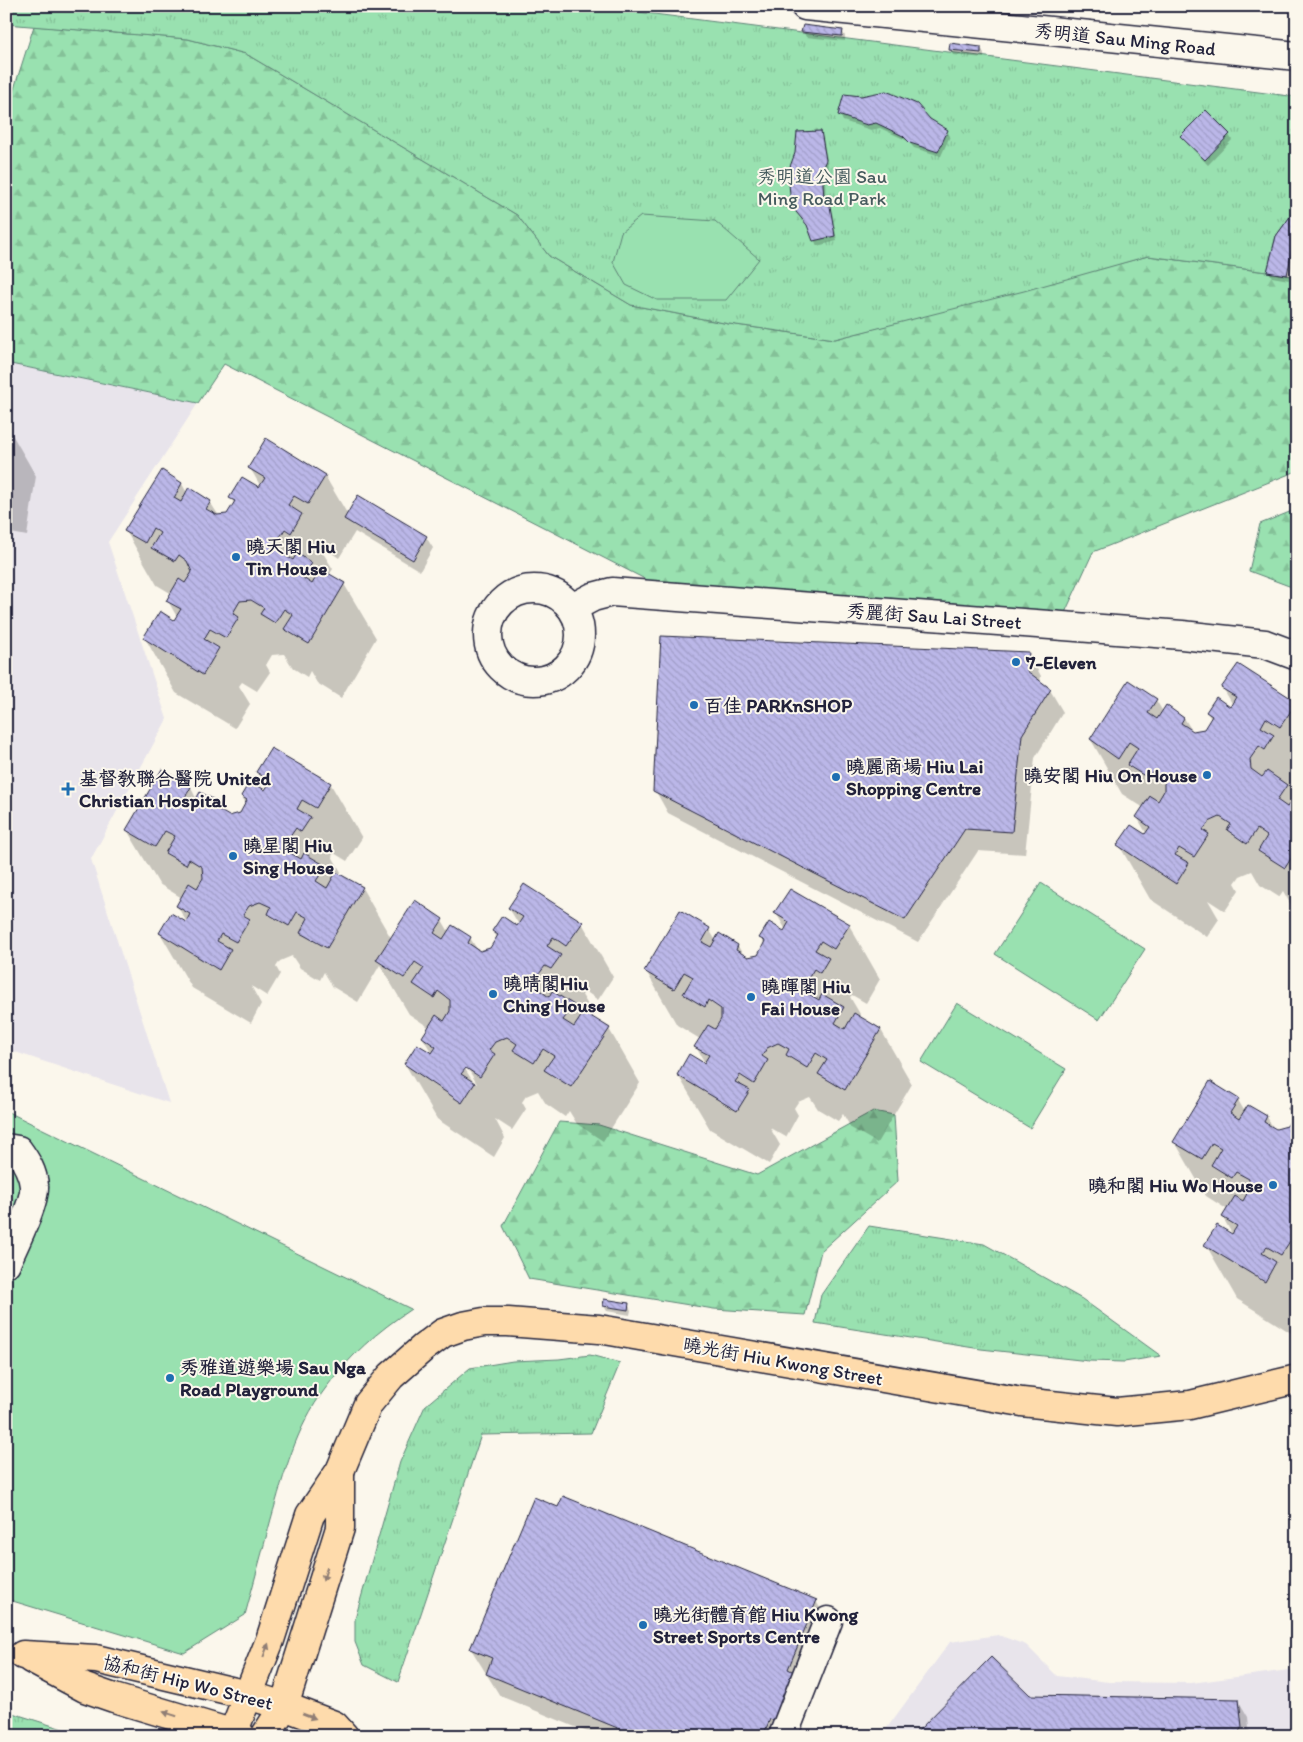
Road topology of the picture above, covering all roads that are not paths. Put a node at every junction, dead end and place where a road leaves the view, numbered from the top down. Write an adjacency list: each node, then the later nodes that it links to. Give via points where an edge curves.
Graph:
1 (805, 6): 2 (street, 秀明道 Sau Ming Road)
2 (850, 9): 3 (street, 秀明道 Sau Ming Road)
3 (1297, 56)
4 (572, 608): 5 (street, 秀麗街 Sau Lai Street, via 612,592 1182,634 1265,644)
5 (1297, 656)
6 (6, 1148): 7 (street, via 18,1150 28,1164 35,1187 26,1219)
7 (6, 1263)
8 (1297, 1379): 9 (main road, 曉光街 Hiu Kwong Street, via 1190,1405 1116,1412 1022,1402 599,1329 484,1322 443,1333 391,1376 368,1404)
9 (340, 1471): 12 (main road, 曉光街 Hiu Kwong Street, one-way to 9, via 270,1640 310,1515); 13 (main road, 曉光街 Hiu Kwong Street, one-way to 13, via 340,1528)
10 (828, 1621): 17 (street)
11 (15, 1652): 12 (main road, 協和街 Hip Wo Street, via 96,1659); 14 (main road, 協和街 Hip Wo Street, one-way to 11, via 85,1688)
12 (248, 1695): 13 (main road, 協和街 Hip Wo Street); 14 (main road, 曉光街 Hiu Kwong Street)
13 (284, 1706): 15 (main road, 曉光街 Hiu Kwong Street); 16 (main road, 協和街 Hip Wo Street, one-way to 16, via 334,1725)
14 (236, 1735)
15 (265, 1736)
16 (344, 1736)
17 (783, 1736)

